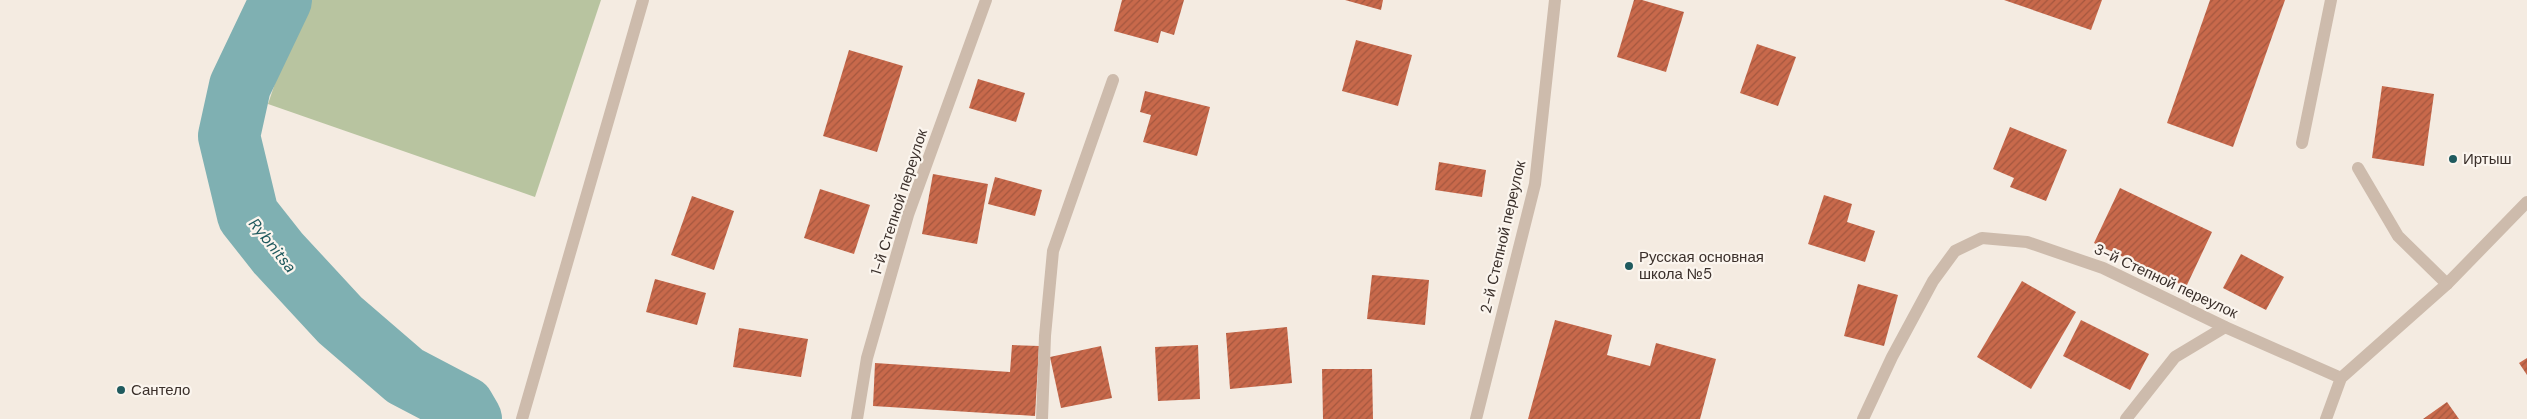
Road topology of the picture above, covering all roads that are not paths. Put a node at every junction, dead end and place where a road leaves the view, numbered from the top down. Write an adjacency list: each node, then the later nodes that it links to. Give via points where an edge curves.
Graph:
1 (643, 0): 12 (street)
2 (986, 0): 13 (street, 1-й Степной переулок, via 908,215 867,358)
3 (1555, 0): 15 (street, 2-й Степной переулок, via 1535,184)
4 (2331, 0): 6 (street)
5 (1113, 80): 14 (street, via 1053,251)
6 (2302, 143)
7 (2358, 168): 9 (street, via 2398,236)
8 (2527, 202): 9 (street)
9 (2447, 284): 11 (street)
10 (2226, 327): 11 (street, 3-й Степной переулок); 16 (street, 3-й Степной переулок, via 2104,268 2027,242 1982,238 1955,251 1933,281); 17 (street, via 2175,357)
11 (2341, 378): 18 (street)
12 (522, 419)
13 (857, 419)
14 (1042, 419)
15 (1476, 419)
16 (1863, 419)
17 (2126, 419)
18 (2326, 419)

